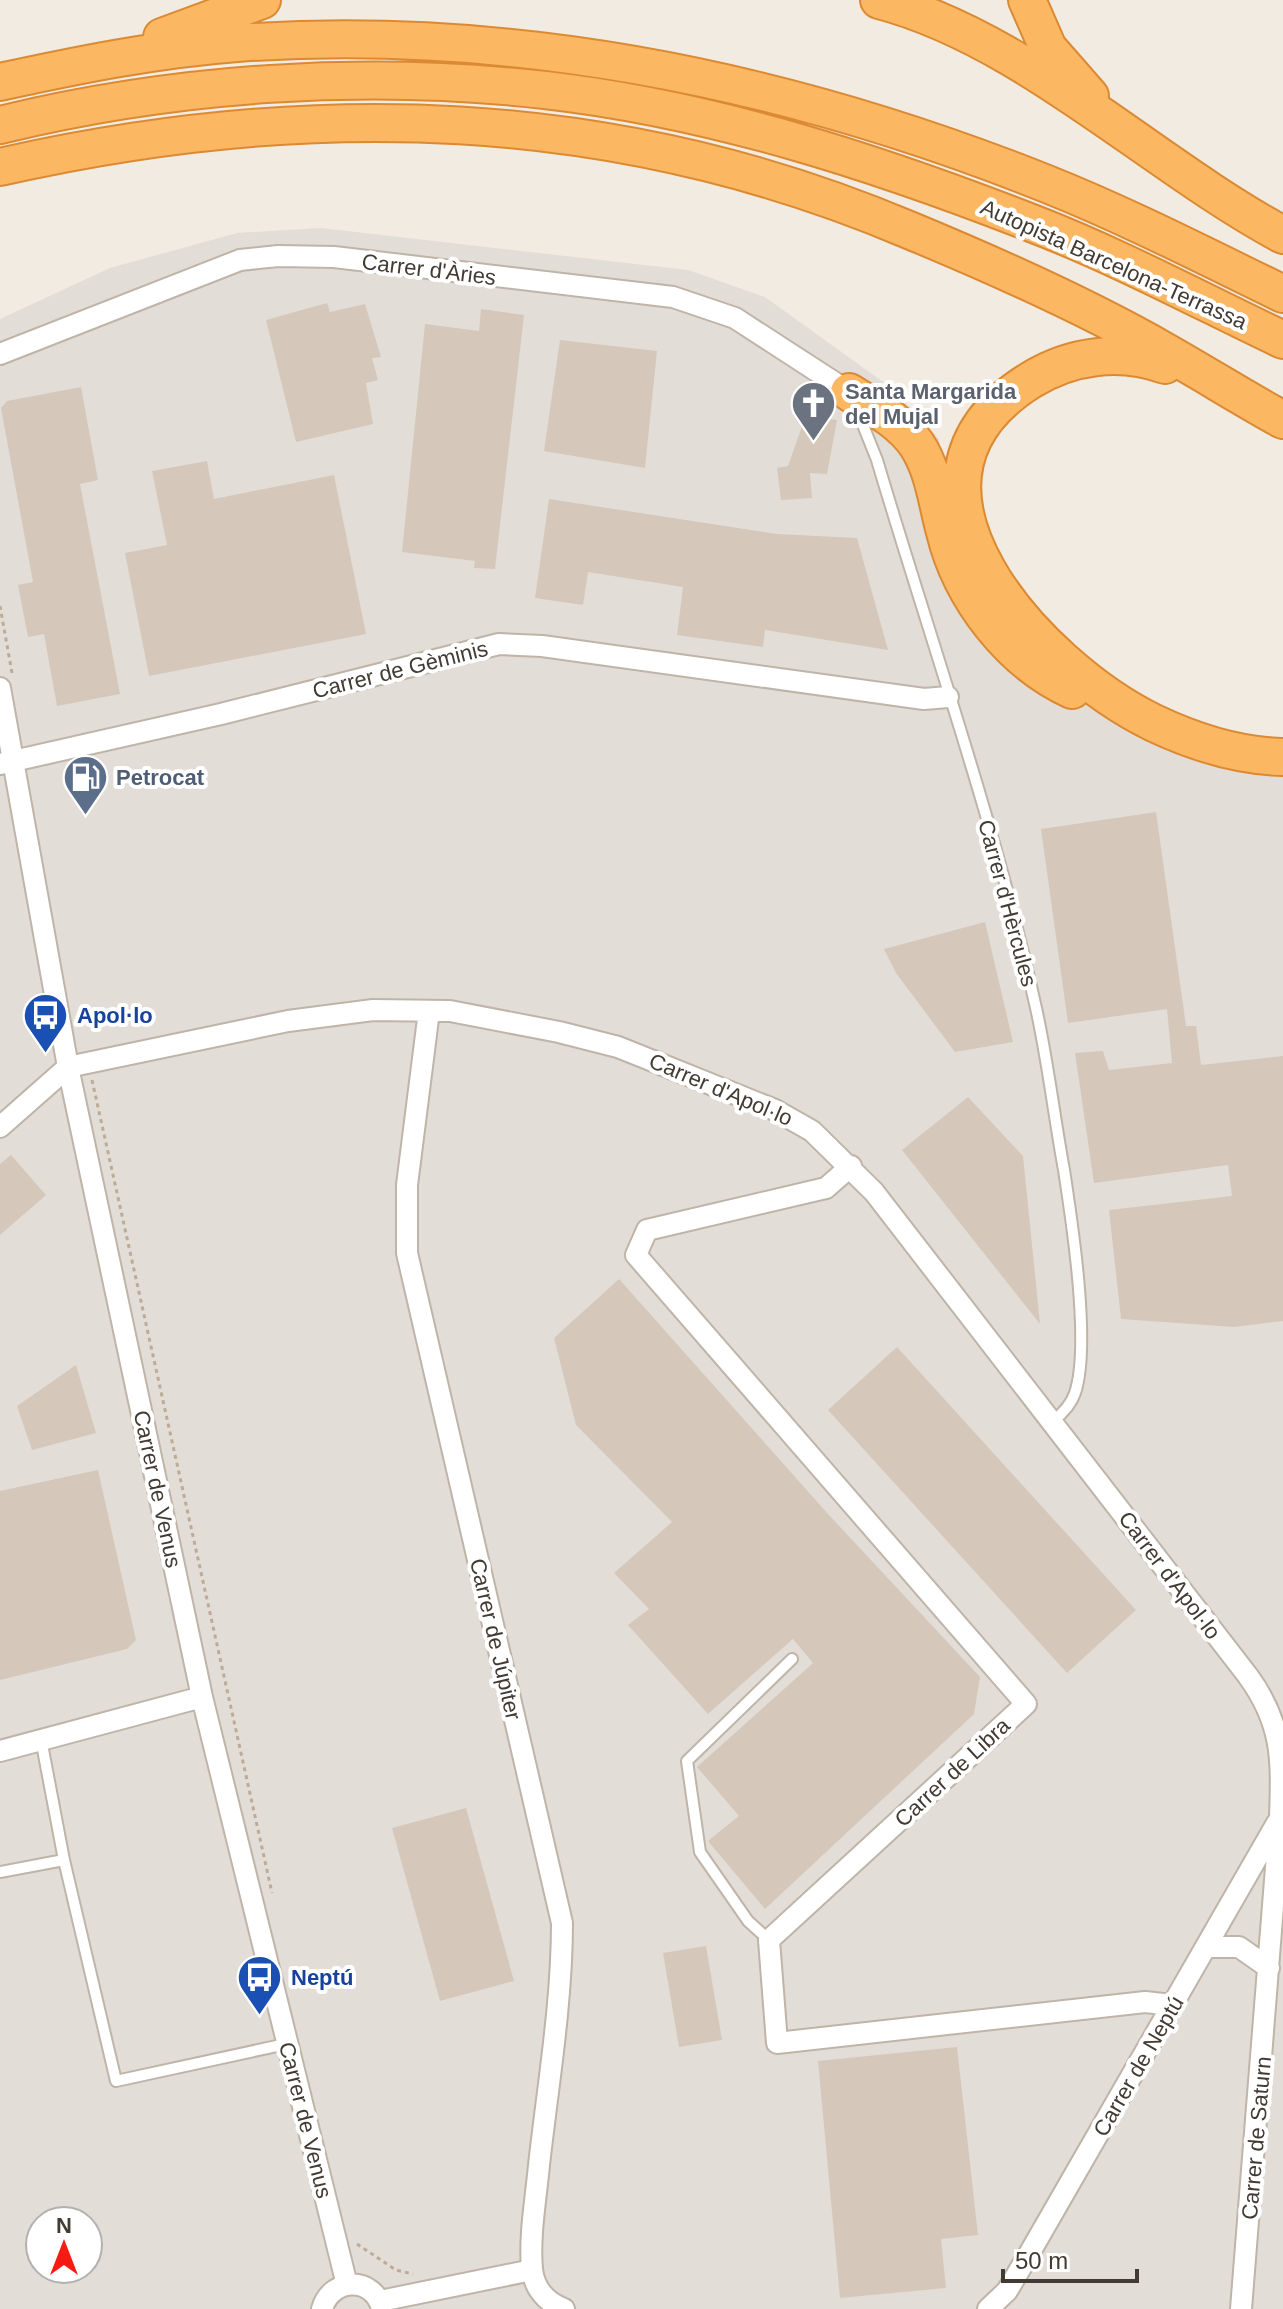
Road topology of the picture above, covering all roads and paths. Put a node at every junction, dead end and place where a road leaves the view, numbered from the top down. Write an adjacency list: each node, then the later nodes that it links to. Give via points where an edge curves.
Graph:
1 (262, 0): 4 (highway)
2 (879, 0): 8 (highway, via 932,17)
3 (1027, 0): 8 (highway, via 1048,48 1082,89)
4 (85, 63): 5 (highway, Autopista Barcelona-Terrassa); 12 (highway, Autopista Barcelona-Terrassa, via 237,43 426,41 666,68 886,125 1049,185)
5 (0, 82)
6 (359, 122): 9 (highway, via 186,132); 10 (highway, via 121,152); 15 (highway, via 466,125 568,136 698,160 788,186 981,261 1167,352)
7 (0, 125): 13 (highway, Autopista Barcelona-Terrassa, via 170,93 301,83 482,86 605,100 767,134 878,167 1037,225)
8 (1144, 145): 11 (highway, via 1220,199)
9 (0, 167)
10 (0, 183)
11 (1283, 235)
12 (1283, 294)
13 (1283, 340)
14 (0, 354): 16 (street, Carrer d'Àries, via 240,260 334,257 673,297 735,318)
15 (1212, 382): 17 (highway); 21 (highway, via 1131,356 1071,362 1006,398 975,439 965,469 964,507 971,539 1002,595 1056,655)
16 (849, 392): 20 (lane, Carrer d'Hèrcules, via 877,460); 21 (highway, via 894,420 916,443 930,470 954,563 978,606 1018,654 1049,679)
17 (1283, 420)
18 (0, 606): 19 (path)
19 (6, 681): 23 (street, Carrer de Venus)
20 (948, 697): 23 (street, Carrer de Gèminis, via 924,699 499,644); 28 (lane, Carrer d'Hèrcules, via 1037,1011 1073,1225 1078,1380 1075,1396)
21 (1152, 722): 22 (highway, via 1228,750)
22 (1283, 757)
23 (6, 762): 25 (street, Carrer de Venus)
24 (429, 1011): 25 (street, Carrer d'Apol·lo, via 373,1010 288,1021); 27 (street, Carrer d'Apol·lo, via 511,1021 618,1047 796,1119); 44 (street, Carrer de Júpiter, via 407,1185 409,1269 562,1923)
25 (78, 1064): 26 (street, Carrer d'Apol·lo); 30 (street, Carrer de Venus); 37 (path)
26 (0, 1127)
27 (851, 1166): 28 (street, Carrer d'Apol·lo); 38 (street, Carrer de Libra, via 826,1188 647,1230 636,1255 1026,1704)
28 (1053, 1421): 31 (street, Carrer d'Apol·lo, via 1264,1698)
29 (792, 1659): 38 (lane, via 687,1761 700,1852 748,1921)
30 (202, 1697): 32 (street); 42 (street, Carrer de Venus)
31 (1280, 1729): 34 (street, Carrer d'Apol·lo)
32 (41, 1739): 33 (street); 35 (lane)
33 (0, 1751)
34 (1282, 1815): 39 (street, Carrer de Neptú); 40 (street, Carrer de Saturn)
35 (64, 1860): 36 (lane); 42 (lane, via 116,2081)
36 (0, 1872)
37 (272, 1894)
38 (769, 1940): 41 (street, via 777,2043 1145,2002)
39 (1206, 1947): 40 (street, via 1239,1947); 41 (street, Carrer de Neptú)
40 (1269, 1968): 51 (street, Carrer de Saturn)
41 (1172, 2005): 50 (street, Carrer de Neptú, via 1022,2267)
42 (286, 2044): 45 (street, Carrer de Venus)
43 (348, 2237): 46 (path, via 396,2270 417,2275)
44 (532, 2270): 46 (street); 49 (street, via 538,2290)
45 (347, 2285): 47 (street, via 365,2286); 48 (street, via 331,2292)
46 (420, 2293): 47 (street)
47 (381, 2305)
48 (322, 2309)
49 (564, 2309)
50 (988, 2309)
51 (1241, 2309)

